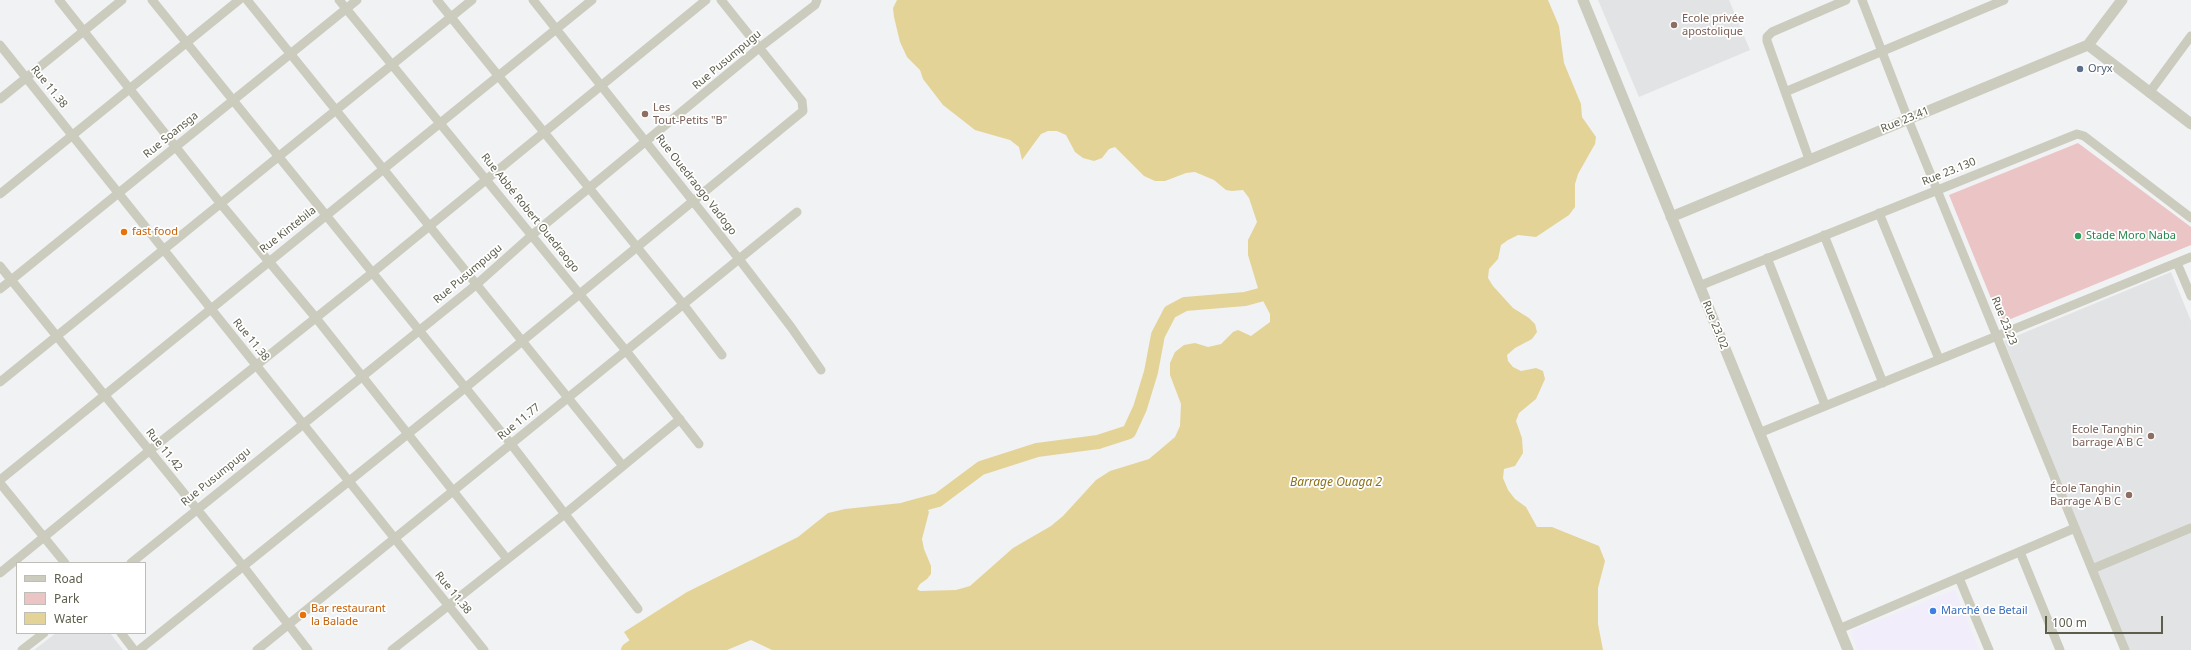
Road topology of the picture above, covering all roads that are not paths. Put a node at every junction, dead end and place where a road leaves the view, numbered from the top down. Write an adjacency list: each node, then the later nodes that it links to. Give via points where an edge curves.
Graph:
1 (59, 0): 23 (street)
2 (122, 0): 23 (street)
3 (152, 0): 25 (street)
4 (239, 0): 25 (street)
5 (247, 0): 30 (street)
6 (339, 0): 20 (street, Rue Abbé Robert Ouedraogo)
7 (357, 0): 20 (street, Rue Soansga)
8 (437, 0): 21 (street)
9 (472, 0): 21 (street)
10 (532, 0): 22 (street, Rue Ouedraogo Vadogo)
11 (592, 0): 22 (street, Rue Kintebila)
12 (706, 0): 34 (street)
13 (721, 0): 28 (street)
14 (817, 0): 28 (street, Rue Pusumpugu, via 815,5)
15 (1583, 0): 61 (street, Rue 23.02)
16 (1846, 0): 36 (street, via 1769,34 1767,40)
17 (1862, 0): 29 (street, Rue 23.23)
18 (2004, 0): 29 (street)
19 (2122, 0): 27 (street)
20 (346, 9): 30 (street, Rue Soansga); 31 (street, Rue Abbé Robert Ouedraogo)
21 (452, 17): 31 (street); 32 (street)
22 (556, 28): 32 (street, Rue Kintebila); 34 (street, Rue Ouedraogo Vadogo)
23 (83, 31): 33 (street); 35 (street)
24 (2191, 36): 37 (street)
25 (186, 43): 35 (street); 39 (street)
26 (0, 45): 33 (street, Rue 11.38)
27 (2088, 45): 37 (street); 41 (street, Rue 23.41)
28 (759, 48): 46 (street, Rue Pusumpugu); 56 (street, via 804,104 802,111)
29 (1881, 51): 36 (street); 41 (street, Rue 23.23)
30 (290, 54): 39 (street, Rue Soansga); 40 (street)
31 (394, 65): 40 (street); 42 (street, Rue Abbé Robert Ouedraogo)
32 (498, 75): 42 (street, Rue Kintebila); 44 (street)
33 (26, 78): 38 (street); 45 (street, Rue 11.38)
34 (602, 84): 44 (street); 46 (street, Rue Ouedraogo Vadogo)
35 (129, 88): 45 (street); 47 (street)
36 (1784, 92): 49 (street)
37 (2149, 93): 43 (street)
38 (0, 99)
39 (233, 101): 47 (street, Rue Soansga); 48 (street)
40 (336, 111): 48 (street); 50 (street)
41 (1908, 119): 49 (street, Rue 23.41); 53 (street, Rue 23.23)
42 (440, 122): 50 (street, Rue Kintebila); 51 (street, Rue Abbé Robert Ouedraogo)
43 (2191, 124)
44 (545, 132): 51 (street); 52 (street)
45 (72, 135): 54 (street, Rue 11.38); 55 (street)
46 (647, 143): 52 (street, Rue Pusumpugu); 56 (street, Rue Ouedraogo Vadogo)
47 (176, 147): 54 (street, Rue Soansga); 57 (street)
48 (279, 158): 57 (street); 60 (street)
49 (1809, 159): 61 (street, Rue 23.41)
50 (384, 168): 60 (street, Rue Kintebila); 63 (street)
51 (487, 180): 63 (street); 64 (street, Rue Abbé Robert Ouedraogo)
52 (590, 188): 64 (street, Rue Pusumpugu); 66 (street)
53 (1937, 190): 59 (street, Rue 23.130); 62 (street, Rue 23.130, via 2081,134); 86 (street, Rue 23.23)
54 (119, 192): 67 (street, Rue 11.38); 75 (street, Rue Soansga)
55 (0, 194)
56 (692, 200): 66 (street); 70 (street, Rue Ouedraogo Vadogo)
57 (221, 204): 67 (street); 71 (street)
58 (797, 212): 70 (street, Rue 11.77)
59 (1879, 213): 65 (street, Rue 23.130); 90 (street)
60 (325, 216): 71 (street, Rue Kintebila); 74 (street)
61 (1671, 217): 77 (street, Rue 23.02)
62 (2191, 218)
63 (430, 226): 74 (street); 76 (street)
64 (532, 235): 76 (street, Rue Pusumpugu); 79 (street, Rue Abbé Robert Ouedraogo)
65 (1824, 235): 69 (street, Rue 23.130); 95 (street)
66 (635, 246): 79 (street); 81 (street)
67 (164, 250): 82 (street, Rue 11.38); 85 (street)
68 (2191, 257): 72 (street)
69 (1767, 258): 77 (street, Rue 23.130); 99 (street)
70 (739, 259): 81 (street, Rue 11.77); 92 (street, Rue Ouedraogo Vadogo)
71 (269, 261): 82 (street, Rue Kintebila); 83 (street)
72 (2177, 262): 80 (street); 86 (street)
73 (0, 266): 75 (street, Rue 11.42)
74 (372, 273): 83 (street); 84 (street)
75 (11, 280): 78 (street, Rue Soansga); 85 (street, Rue 11.42)
76 (477, 284): 84 (street, Rue Pusumpugu); 87 (street)
77 (1698, 286): 103 (street, Rue 23.02)
78 (0, 289)
79 (580, 294): 87 (street); 88 (street, Rue Abbé Robert Ouedraogo)
80 (2191, 296)
81 (683, 304): 88 (street, Rue 11.77); 89 (street)
82 (210, 308): 91 (street, Rue 11.38); 97 (street, Rue Kintebila)
83 (316, 318): 91 (street); 93 (street)
84 (420, 330): 93 (street, Rue Pusumpugu); 96 (street)
85 (56, 336): 94 (street); 97 (street, Rue 11.42)
86 (1997, 336): 90 (street); 114 (street, Rue 23.23)
87 (522, 341): 96 (street); 98 (street)
88 (627, 352): 98 (street, Rue 11.77); 100 (street, Rue Abbé Robert Ouedraogo)
89 (722, 356)
90 (1939, 360): 95 (street)
91 (257, 365): 101 (street, Rue 11.38); 106 (street)
92 (821, 370)
93 (362, 376): 101 (street, Rue Pusumpugu); 102 (street)
94 (0, 382)
95 (1883, 383): 99 (street)
96 (464, 388): 102 (street); 104 (street)
97 (103, 395): 106 (street, Rue 11.42); 108 (street, Rue Kintebila)
98 (568, 398): 104 (street, Rue 11.77); 107 (street)
99 (1825, 405): 103 (street)
100 (680, 419): 105 (street, Rue Abbé Robert Ouedraogo); 107 (street)
101 (302, 424): 109 (street, Rue 11.38); 112 (street, Rue Pusumpugu)
102 (407, 433): 109 (street); 111 (street)
103 (1759, 433): 129 (street, Rue 23.02)
104 (511, 444): 111 (street, Rue 11.77); 113 (street)
105 (699, 444)
106 (149, 451): 112 (street, Rue 11.42); 116 (street)
107 (622, 466): 113 (street)
108 (0, 480)
109 (348, 482): 117 (street, Rue 11.38); 122 (street)
110 (0, 483): 116 (street)
111 (452, 491): 117 (street, Rue 11.77); 119 (street)
112 (196, 509): 121 (street, Rue Pusumpugu); 122 (street, Rue 11.42)
113 (566, 513): 119 (street); 127 (street)
114 (2075, 528): 118 (street); 123 (street, Rue 23.23)
115 (2191, 528): 123 (street)
116 (44, 538): 120 (street); 124 (street)
117 (394, 538): 126 (street, Rue 11.38); 128 (street, Rue 11.77)
118 (2020, 552): 125 (street); 141 (street)
119 (507, 559): 126 (street)
120 (64, 562)
121 (132, 562)
122 (243, 566): 128 (street, Rue 11.42); 134 (street)
123 (2092, 569): 142 (street, Rue 23.23)
124 (0, 573)
125 (1959, 578): 129 (street); 140 (street)
126 (447, 606): 137 (street); 138 (street, Rue 11.38)
127 (638, 609)
128 (288, 624): 135 (street, Rue 11.77); 136 (street, Rue 11.42)
129 (1839, 629): 139 (street, Rue 23.02)
130 (43, 634): 132 (street)
131 (122, 634): 133 (street)
132 (22, 650)
133 (134, 650)
134 (139, 650)
135 (257, 650)
136 (308, 650)
137 (392, 650)
138 (484, 650)
139 (1848, 650)
140 (1988, 650)
141 (2060, 650)
142 (2124, 650)

